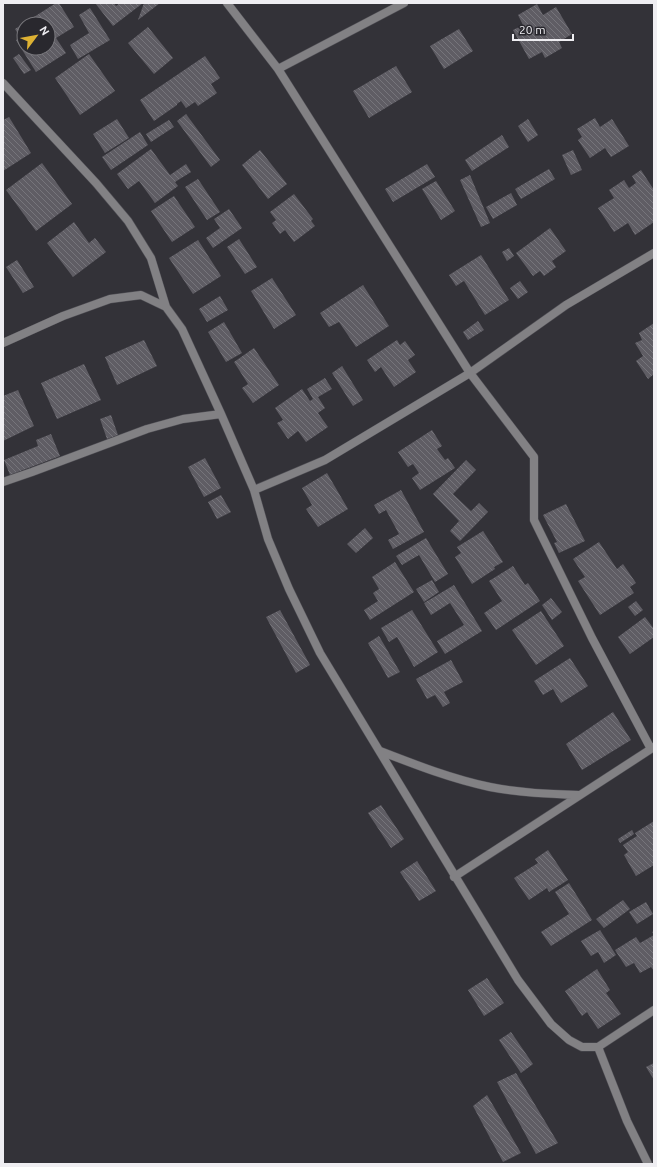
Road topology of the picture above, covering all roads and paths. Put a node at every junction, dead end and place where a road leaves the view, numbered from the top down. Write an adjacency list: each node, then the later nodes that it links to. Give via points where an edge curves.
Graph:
1 (227, 3): 3 (street)
2 (404, 3): 3 (street)
3 (278, 69): 8 (street)
4 (3, 83): 6 (street, via 128,221 151,258)
5 (654, 253): 8 (street, via 566,306)
6 (166, 307): 7 (street, via 141,295 110,299 63,316); 9 (street, via 182,329)
7 (3, 344)
8 (470, 373): 11 (street, via 325,460); 12 (street, via 534,457 534,520 592,638)
9 (221, 414): 10 (street, via 183,419 147,428); 11 (street)
10 (3, 482)
11 (254, 490): 13 (street, via 268,539 292,596 320,653)
12 (653, 748): 14 (street)
13 (380, 751): 14 (street, via 446,776 490,787 530,793); 15 (street)
14 (579, 795): 15 (street)
15 (454, 877): 17 (street, via 518,980 551,1024 569,1040 582,1047)
16 (654, 1010): 17 (street)
17 (598, 1047): 18 (street, via 627,1121)
18 (648, 1164)

